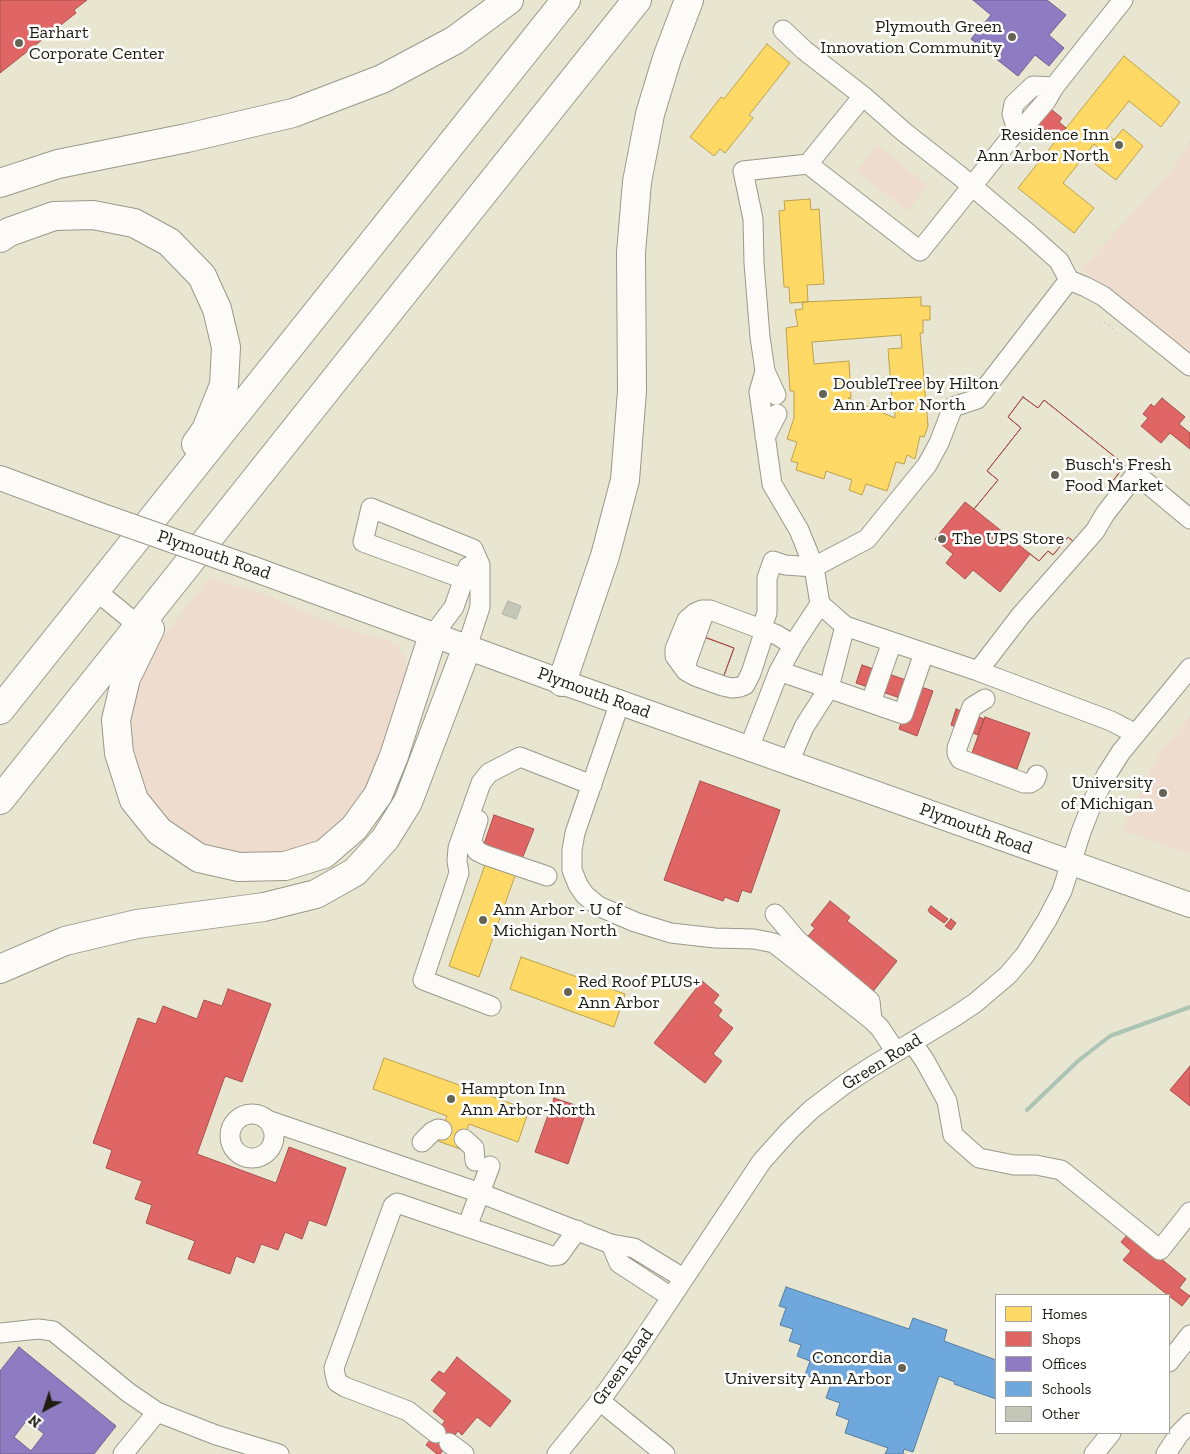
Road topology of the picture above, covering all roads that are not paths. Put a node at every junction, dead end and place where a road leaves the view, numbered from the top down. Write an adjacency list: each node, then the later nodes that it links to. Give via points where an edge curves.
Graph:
1 (509, 0): 9 (highway, via 455,40 390,75 293,113 58,164)
2 (566, 0): 23 (highway)
3 (636, 0): 24 (highway)
4 (688, 0): 37 (highway, via 650,114 637,182 631,253 632,391 625,480 605,556)
5 (1123, 0): 10 (street, via 1046,101 1017,130)
6 (783, 30): 7 (street)
7 (863, 96): 8 (street); 10 (street)
8 (808, 164): 10 (street, via 920,251); 14 (street, via 743,171 753,219)
9 (0, 183)
10 (972, 186): 12 (street, via 1059,261)
11 (0, 238): 23 (highway, via 54,216 93,215 134,223 169,242 202,276 217,309 226,347 224,385 206,430)
12 (1069, 280): 13 (street, via 1104,296); 21 (street, via 977,399 954,407 927,465 867,539)
13 (1190, 366)
14 (764, 371): 15 (street); 17 (street, via 759,392)
15 (776, 395)
16 (778, 414): 17 (street)
17 (765, 437): 21 (street, via 772,484)
18 (0, 478): 29 (main road, Plymouth Road, bridge)
19 (1190, 519): 36 (street, via 1136,474 1095,531 1060,568)
20 (473, 549): 22 (street); 22 (street, via 371,508 363,542); 32 (street, via 480,565 480,607)
21 (814, 567): 25 (street); 28 (street, via 773,561 767,578 767,613)
22 (464, 579): 29 (street, via 454,607)
23 (96, 588): 26 (street); 42 (highway)
24 (168, 590): 26 (highway); 29 (highway, via 126,678 116,720 119,754 134,800 159,831 199,858 239,867 285,866 324,854 354,828 378,795 394,756)
25 (820, 604): 27 (street); 31 (street)
26 (139, 626): 49 (highway)
27 (845, 626): 30 (street); 38 (street)
28 (763, 629): 28 (street, via 702,610 687,620 675,656 686,671 695,676 723,686 740,687 751,672); 31 (street)
29 (433, 635): 32 (main road, Plymouth Road)
30 (892, 642): 33 (street); 41 (street)
31 (793, 645): 35 (street)
32 (467, 647): 37 (main road, Plymouth Road); 54 (highway, via 408,802 384,839 355,872 316,894 264,907 137,924 65,941)
33 (924, 653): 36 (street); 41 (street, via 903,714)
34 (1190, 668): 43 (street, Green Road)
35 (779, 671): 38 (street); 44 (street)
36 (978, 671): 43 (street)
37 (562, 682): 40 (main road, Plymouth Road)
38 (829, 688): 41 (street); 45 (street, via 804,727)
39 (985, 699): 46 (street, via 972,707 957,748 960,759 1024,784 1030,783)
40 (620, 702): 44 (main road, Plymouth Road); 47 (street)
41 (871, 702)
42 (0, 710)
43 (1136, 734): 50 (street, Green Road, via 1107,774 1094,799)
44 (749, 748): 45 (main road, Plymouth Road)
45 (789, 762): 50 (main road, Plymouth Road)
46 (1037, 775)
47 (592, 785): 55 (street, via 520,757 489,773 481,783 458,848 459,873 423,980); 56 (street, via 572,850 572,870 578,885 591,901 635,922 671,932 774,943)
48 (490, 786): 51 (street, via 472,839 474,847 484,855)
49 (0, 800)
50 (1071, 862): 52 (main road, Plymouth Road); 57 (street, Green Road, via 1062,891 1047,920 1008,975 975,1003)
51 (547, 876)
52 (1190, 905)
53 (775, 914): 56 (street, via 797,940 870,1001)
54 (0, 969)
55 (491, 1006)
56 (872, 1020): 57 (street)
57 (904, 1047): 63 (street, via 925,1061 947,1101 953,1135 979,1158 1061,1170 1160,1250); 67 (street, Green Road, via 845,1084 789,1131 762,1161)
58 (267, 1120): 62 (street)
59 (442, 1130): 61 (street, via 432,1132)
60 (464, 1139): 62 (street, via 483,1163)
61 (422, 1142)
62 (480, 1193): 64 (street); 65 (street)
63 (1190, 1212)
64 (467, 1227): 65 (street, via 552,1256 559,1255); 76 (street, via 397,1203 393,1206 334,1368 337,1382 408,1411)
65 (577, 1230): 66 (street)
66 (611, 1244): 67 (street, via 634,1248); 68 (street, via 619,1263)
67 (683, 1278): 68 (street, Green Road)
68 (671, 1297): 72 (street, Green Road)
69 (0, 1333): 73 (street, via 38,1328 53,1331)
70 (1190, 1335): 71 (street)
71 (1170, 1361)
72 (600, 1401): 79 (street, Green Road); 80 (street)
73 (157, 1412): 77 (street); 78 (street, via 216,1435)
74 (1190, 1423): 82 (street, via 1178,1434)
75 (1110, 1434): 81 (street)
76 (449, 1443)
77 (127, 1453)
78 (279, 1454)
79 (557, 1454)
80 (665, 1454)
81 (1094, 1454)
82 (1166, 1454)

